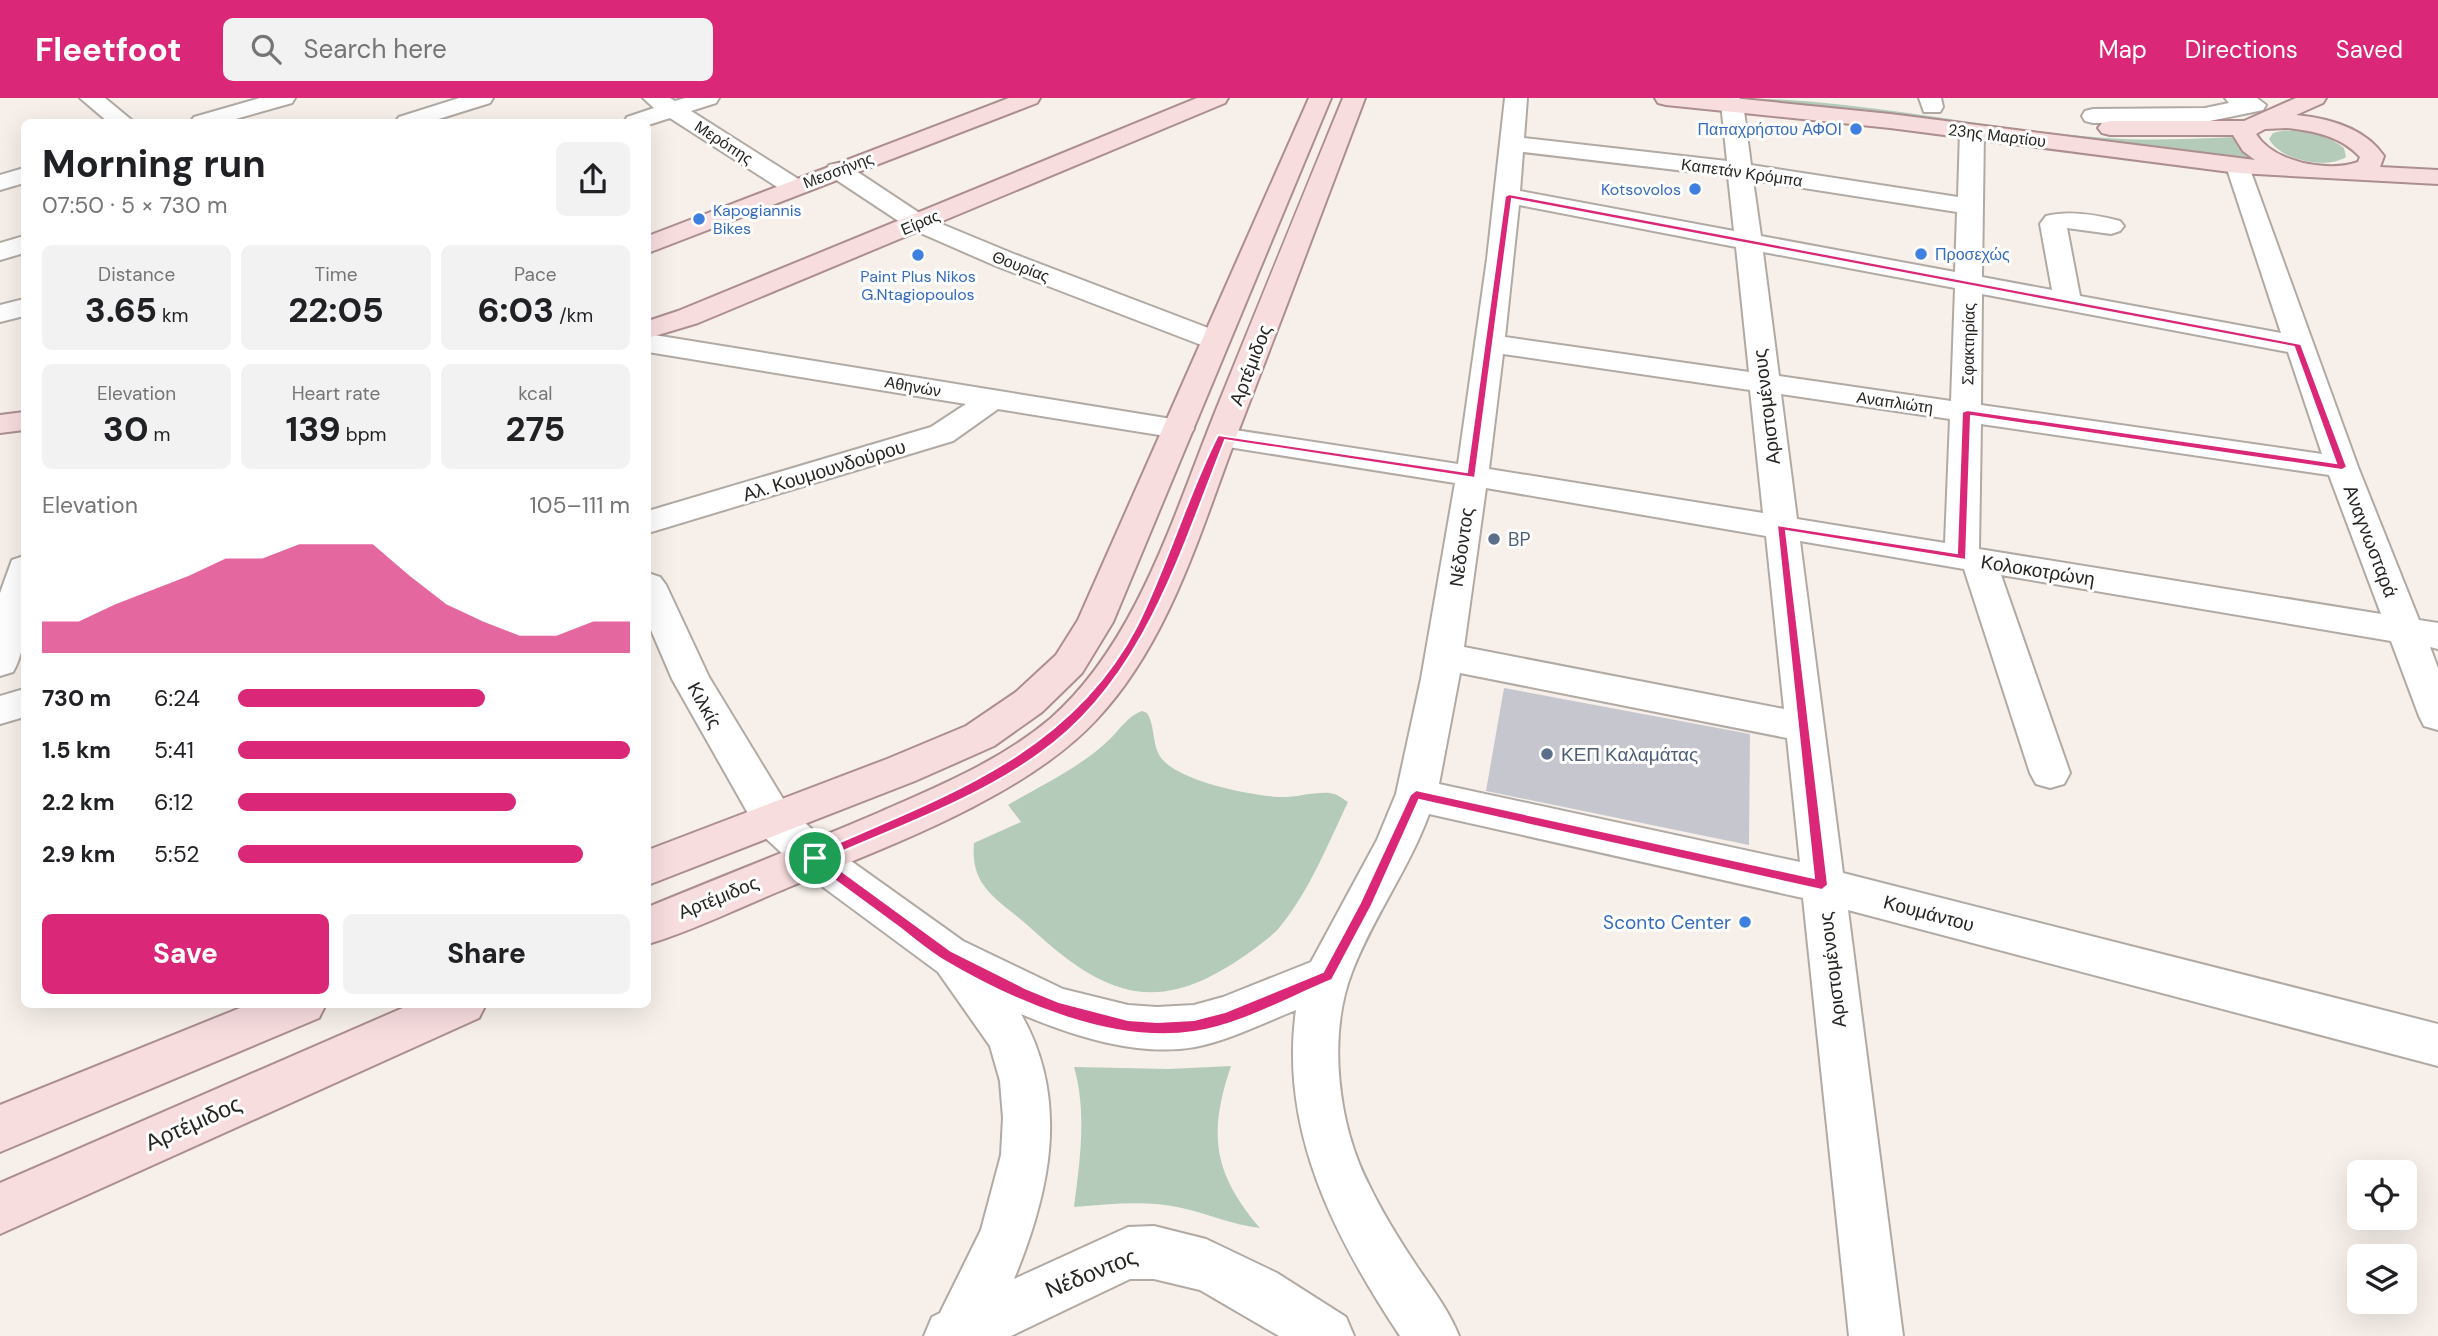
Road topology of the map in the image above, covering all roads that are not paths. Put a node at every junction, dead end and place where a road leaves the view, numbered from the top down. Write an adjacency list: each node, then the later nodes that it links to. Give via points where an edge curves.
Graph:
1 (91, 98): 21 (street)
2 (284, 98): 22 (street)
3 (482, 98): 14 (street)
4 (708, 98): 18 (street)
5 (1029, 98): 31 (main road, Μεσσήνης)
6 (1217, 98): 16 (main road, Είρας)
7 (1354, 98): 61 (main road, Αρτέμιδος)
8 (1516, 98): 29 (street, Νέδοντος)
9 (1666, 98): 17 (main road, 23ης Μαρτίου)
10 (1858, 98): 15 (main road, 23ης Μαρτίου)
11 (2236, 98): 20 (street, via 2255,105 2205,115)
12 (2315, 98): 26 (main road)
13 (2323, 98): 28 (main road, via 2335,122)
14 (451, 102): 23 (street); 24 (street)
15 (1931, 102): 20 (main road, 23ης Μαρτίου)
16 (1198, 103): 40 (main road, Είρας)
17 (1732, 103): 27 (main road, 23ης Μαρτίου); 32 (street, Αριστομένους)
18 (664, 104): 25 (street); 37 (street, Μερόπης)
19 (1308, 105): 51 (main road)
20 (2092, 114): 26 (main road, 23ης Μαρτίου)
21 (118, 119)
22 (212, 119)
23 (414, 119)
24 (476, 119)
25 (640, 119)
26 (2253, 126): 28 (main road, 23ης Μαρτίου, via 2279,121 2306,124); 33 (main road, via 2244,134 2262,154)
27 (1972, 131): 30 (main road, 23ης Μαρτίου); 39 (street, Σφακτηρίας)
28 (2355, 141): 33 (main road, via 2372,156 2372,163 2361,170); 35 (main road, 23ης Μαρτίου, via 2405,167)
29 (1513, 144): 32 (street, Καπετάν Κρόμπα); 38 (street, Νέδοντος)
30 (2238, 166): 33 (main road, 23ης Μαρτίου); 54 (street, Αναγνωσταρά)
31 (838, 170): 37 (main road, Μεσσήνης); 40 (street, Θουρίας)
32 (1739, 170): 39 (street, Καπετάν Κρόμπα); 42 (street, Αριστομένους)
33 (2333, 173): 35 (main road, 23ης Μαρτίου)
34 (21, 176): 36 (street)
35 (2438, 177)
36 (0, 183)
37 (794, 187): 43 (main road, Μεσσήνης)
38 (1509, 196): 42 (street); 53 (street, Νέδοντος)
39 (1969, 206): 46 (street, Σφακτηρίας)
40 (918, 223): 50 (main road, Είρας); 51 (street, Θουρίας)
41 (2111, 226): 47 (street, via 2055,221)
42 (1747, 242): 46 (street); 55 (street, Αριστομένους)
43 (651, 244)
44 (21, 245): 45 (street)
45 (0, 252)
46 (1969, 284): 47 (street); 57 (street, Σφακτηρίας)
47 (2067, 303): 54 (street)
48 (21, 308): 49 (street)
49 (0, 314)
50 (651, 329)
51 (1214, 340): 60 (main road)
52 (651, 343): 56 (street, Αθηνών)
53 (1490, 343): 55 (street, Αναπλιώτη); 63 (street, Νέδοντος)
54 (2298, 345): 62 (street, Αναγνωσταρά)
55 (1763, 383): 57 (street, Αναπλιώτη); 65 (street, Αριστομένους)
56 (992, 399): 60 (street, Αθηνών); 64 (street, Αλ. Κουμουνδούρου, via 942,434)
57 (1967, 412): 62 (street, Αναπλιώτη); 66 (street, Σφακτηρίας)
58 (21, 421): 59 (main road)
59 (0, 424)
60 (1178, 429): 78 (main road, via 1095,622 1069,664 1029,702 980,736)
61 (1222, 437): 63 (street, Κολοκοτρώνη); 79 (main road, Αρτέμιδος, via 1142,627 1112,676 1082,712 1035,751 957,796)
62 (2342, 467): 69 (street, Αναγνωσταρά)
63 (1472, 476): 65 (street, Κολοκοτρώνη); 70 (street, Νέδοντος)
64 (651, 521)
65 (1781, 527): 66 (street, Κολοκοτρώνη); 75 (street, Αριστομένους)
66 (1970, 558): 69 (street, Κολοκοτρώνη); 76 (street)
67 (21, 580): 71 (street)
68 (651, 592): 78 (street, Κιλκίς, via 691,679)
69 (2422, 633): 74 (street, Αναγνωσταρά)
70 (1445, 657): 75 (street); 77 (street, Νέδοντος)
71 (0, 663)
72 (21, 704): 73 (street)
73 (0, 710)
74 (2438, 716)
75 (1804, 727): 81 (street, Αριστομένους)
76 (2050, 773)
77 (1416, 795): 81 (street, Κουμάντου); 84 (street, Νέδοντος)
78 (773, 819): 79 (street, Κιλκίς); 80 (main road)
79 (815, 858): 82 (main road, Αρτέμιδος); 83 (street, Κιλκίς)
80 (651, 867)
81 (1822, 885): 87 (street, Κουμάντου); 93 (street, Αριστομένους)
82 (651, 925)
83 (947, 955): 84 (street, via 1058,1008 1128,1026 1157,1028 1194,1026 1226,1017); 91 (street, via 973,983 1013,1045 1028,1111 1025,1155 1013,1210 982,1292)
84 (1328, 976): 92 (street, Νέδοντος, via 1316,1046 1319,1098 1330,1156 1365,1234)
85 (293, 1008): 88 (main road)
86 (454, 1008): 89 (main road, Αρτέμιδος)
87 (2438, 1045)
88 (0, 1129)
89 (0, 1209)
90 (1317, 1329): 91 (street, Νέδοντος, via 1206,1264 1148,1250 1128,1253)
91 (955, 1334)
92 (1432, 1336)
93 (1876, 1336)

